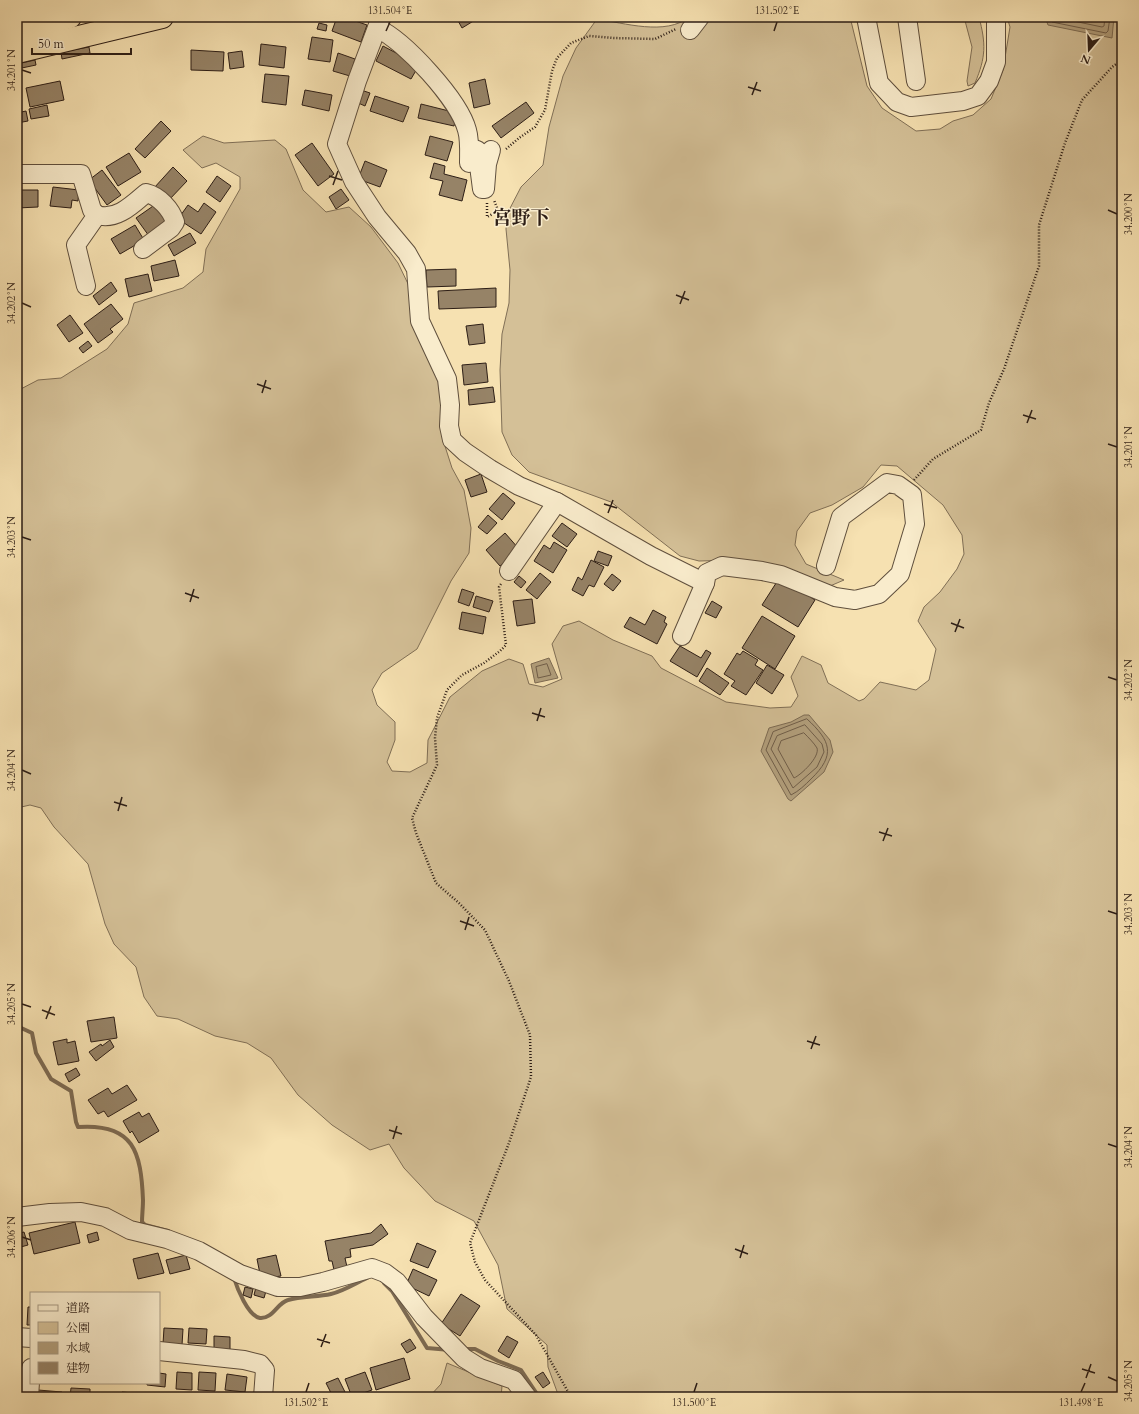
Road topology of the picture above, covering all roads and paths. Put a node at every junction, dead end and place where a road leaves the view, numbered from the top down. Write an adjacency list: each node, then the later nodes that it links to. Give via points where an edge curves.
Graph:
1 (70, 17): 8 (highway)
2 (162, 17): 9 (highway)
3 (866, 17): 5 (street, via 879,83 897,102 911,107 963,101 978,96 989,81 996,62)
4 (907, 17): 11 (street)
5 (996, 17)
6 (380, 20): 14 (street, via 458,108 467,130 469,156 477,150); 19 (street, via 337,144 354,182 416,269 420,321 447,379 452,440 464,452 490,469 519,486)
7 (695, 23): 12 (path, via 655,39 589,36 571,43 557,58 546,110 535,127)
8 (17, 30)
9 (17, 52)
10 (1122, 60): 18 (path, via 1112,67 1082,100 1065,143 1039,225 1039,266 981,430 933,459)
11 (916, 81)
12 (497, 150): 14 (street, via 487,164 485,189)
13 (17, 174): 15 (street, via 81,174 92,210)
14 (488, 193): 14 (path, via 498,212 487,217 487,204)
15 (97, 215): 16 (street, via 106,218 112,216 131,206 146,193 155,195 173,214 175,222 171,228); 17 (street, via 76,245)
16 (143, 249)
17 (86, 286)
18 (906, 489): 20 (street, via 887,483 841,518); 22 (street, via 912,495 915,524 900,574 879,594 855,600 835,596 781,575 722,566 707,573)
19 (557, 502): 21 (street); 22 (street, via 651,556)
20 (826, 566)
21 (509, 571): 32 (path, via 499,587 506,645 484,663 462,675 447,690 437,718 437,765 412,818 436,883 485,930 530,1035 531,1076 470,1243 474,1262 485,1280 536,1335)
22 (705, 583): 23 (street)
23 (682, 636)
24 (17, 1217): 31 (street, via 81,1212 105,1217 130,1230 167,1239 199,1251 240,1274 278,1287 323,1282 372,1268 397,1282 424,1316 464,1358 480,1368 514,1380)
25 (17, 1337): 26 (street)
26 (30, 1338)
27 (160, 1351): 30 (street, via 260,1364 265,1370)
28 (30, 1382): 29 (street)
29 (29, 1397)
30 (263, 1397)
31 (527, 1397)
32 (571, 1397)

